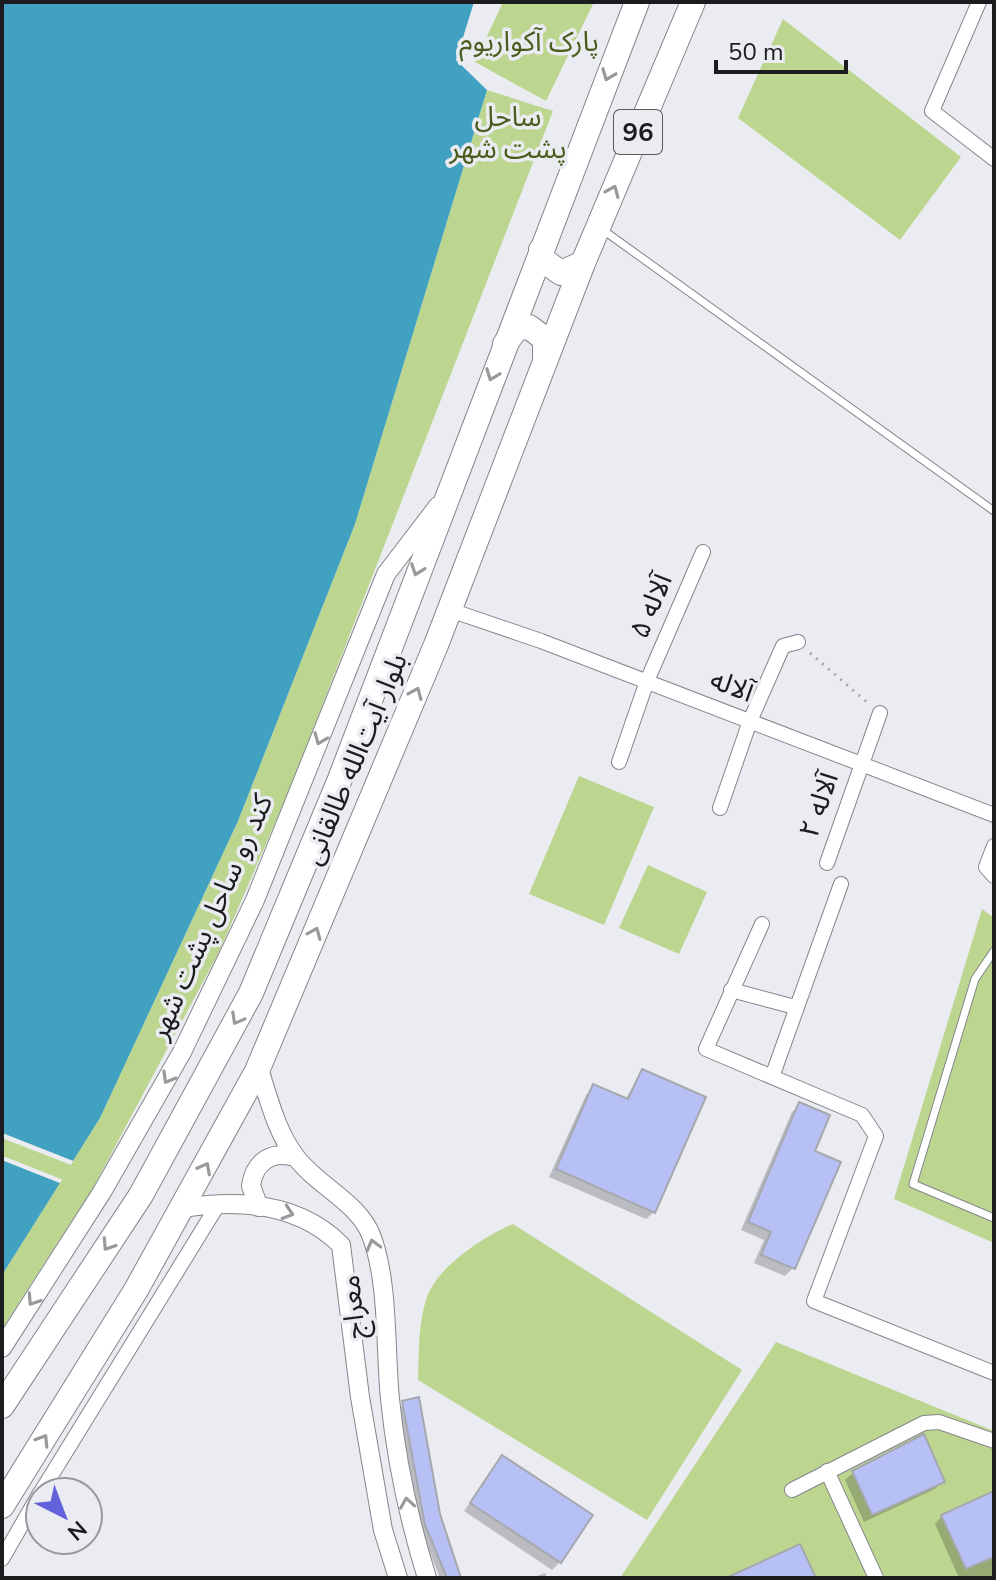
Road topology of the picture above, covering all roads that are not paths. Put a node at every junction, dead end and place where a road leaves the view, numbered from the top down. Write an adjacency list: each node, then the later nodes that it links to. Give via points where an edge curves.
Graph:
1 (637, 2): 6 (main road, 96, one-way to 6)
2 (693, 2): 5 (main road, بلوار آیت‌الله طالقانی / 96, one-way to 2)
3 (979, 2): 4 (street, via 932,111)
4 (994, 159)
5 (598, 226): 7 (main road, بلوار آیت‌الله طالقانی / 96); 11 (lane)
6 (541, 250): 7 (main road, via 543,260 561,273); 8 (main road)
7 (583, 263): 9 (main road, بلوار آیت‌الله طالقانی)
8 (504, 345): 9 (main road, via 517,328 529,327 545,339); 10 (main road, one-way to 10)
9 (545, 361): 13 (main road, بلوار آیت‌الله طالقانی)
10 (445, 497): 37 (street, کند رو ساحل پشت شهر, one-way to 37, via 386,574 255,900 182,1052 102,1192); 39 (main road, one-way to 39, via 340,779 251,993 141,1195)
11 (994, 511)
12 (703, 552): 15 (street, آلاله ۵)
13 (450, 610): 15 (street, آلاله); 30 (main road, بلوار آیت‌الله طالقانی, one-way to 13)
14 (798, 642): 17 (street, via 783,646)
15 (647, 681): 17 (street, آلاله); 18 (street, آلاله ۵)
16 (880, 713): 19 (street, آلاله ۲)
17 (750, 721): 19 (street, آلاله); 20 (street)
18 (619, 762)
19 (861, 763): 21 (street, آلاله); 23 (street, آلاله ۲)
20 (720, 808)
21 (994, 815)
22 (994, 846): 24 (street, via 986,867)
23 (827, 863)
24 (994, 876)
25 (841, 884): 29 (street)
26 (762, 924): 28 (street)
27 (994, 951): 36 (lane, via 975,979 913,1184)
28 (731, 990): 29 (street); 31 (street, via 706,1049)
29 (795, 1007): 31 (street)
30 (258, 1066): 32 (street, معراج); 35 (main road, بلوار آیت‌الله طالقانی, one-way to 30)
31 (772, 1077): 38 (street, via 862,1115 876,1136 814,1301)
32 (295, 1157): 34 (street, via 272,1156 259,1164 251,1186); 48 (street, معراج, one-way to 32, via 411,1528 392,1416 372,1236 363,1220)
33 (219, 1203): 34 (street, معراج); 35 (street, معراج); 42 (street)
34 (259, 1207): 47 (street, معراج, one-way to 47, via 301,1217 341,1245 360,1397 383,1530)
35 (183, 1208): 44 (main road, بلوار آیت‌الله طالقانی, one-way to 35)
36 (994, 1218)
37 (2, 1348)
38 (994, 1373)
39 (2, 1406)
40 (994, 1441): 41 (street, via 939,1422 924,1423)
41 (827, 1471): 43 (street); 49 (street)
42 (50, 1476)
43 (792, 1490)
44 (2, 1506)
45 (24, 1520): 46 (street)
46 (2, 1559)
47 (398, 1578)
48 (427, 1578)
49 (876, 1578)

